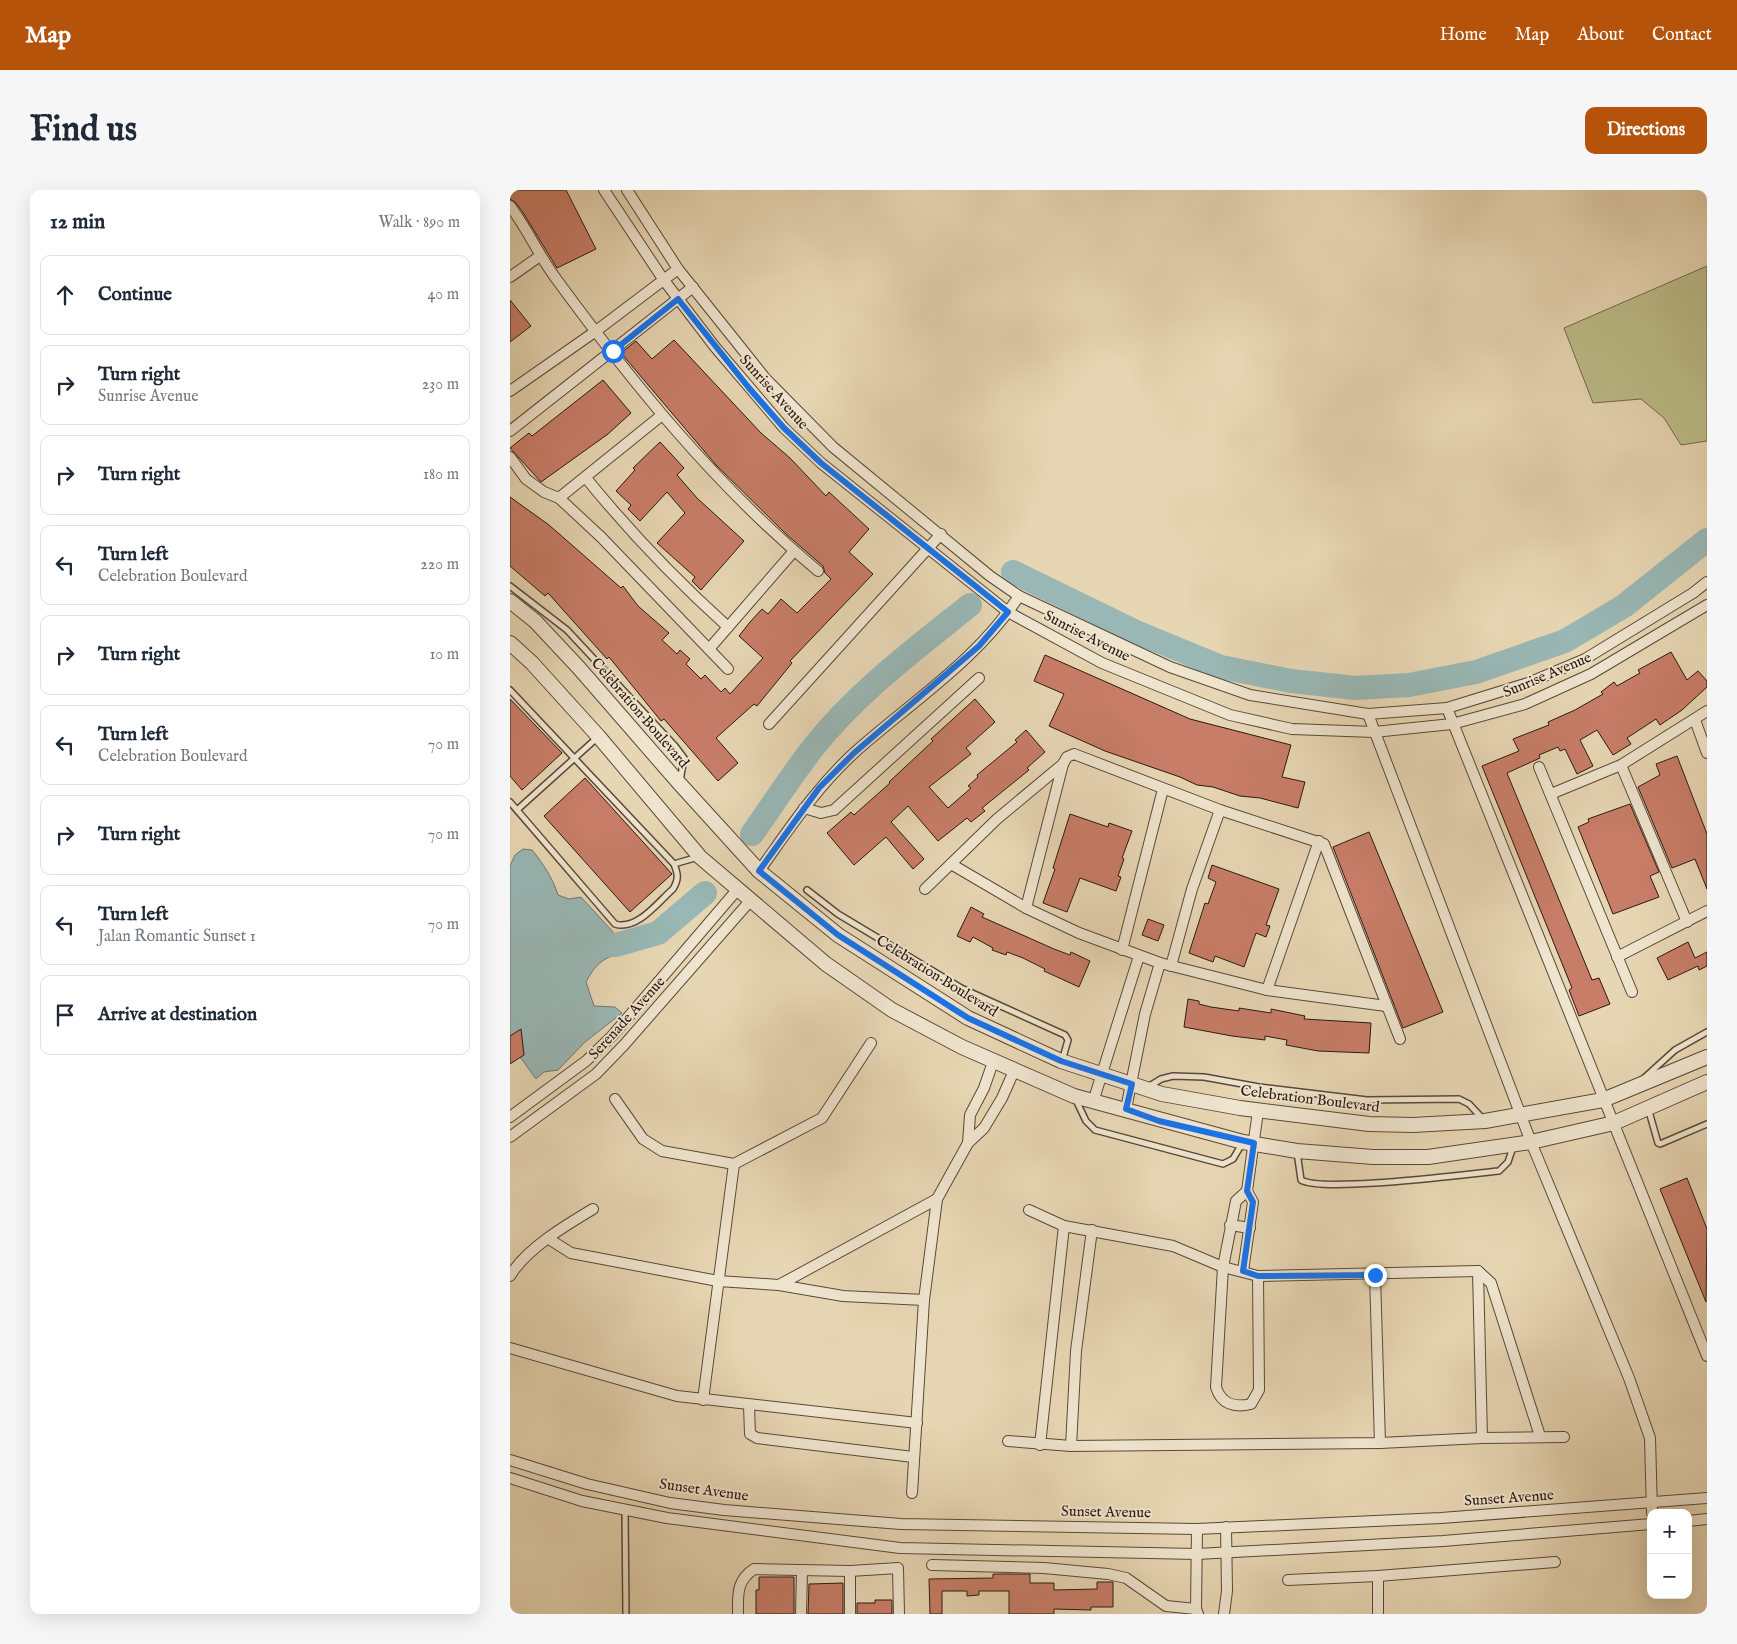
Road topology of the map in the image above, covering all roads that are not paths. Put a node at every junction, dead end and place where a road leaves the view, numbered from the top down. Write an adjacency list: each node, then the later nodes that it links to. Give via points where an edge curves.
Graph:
1 (604, 190): 7 (street, Sunrise Avenue)
2 (627, 190): 5 (street, Sunrise Avenue)
3 (510, 206): 4 (street)
4 (540, 256): 6 (street); 10 (street)
5 (678, 269): 7 (street); 8 (street, Sunrise Avenue)
6 (510, 277)
7 (663, 279): 9 (street, Sunrise Avenue); 10 (street)
8 (693, 287): 9 (street); 18 (street, Sunrise Avenue, via 765,378 796,411 834,447)
9 (678, 299): 11 (street); 19 (street, Sunrise Avenue, via 784,428 821,463)
10 (596, 331): 11 (street); 12 (street)
11 (613, 351): 13 (street); 14 (street)
12 (510, 391)
13 (662, 415): 16 (street); 20 (street, via 750,511)
14 (510, 431)
15 (510, 457): 17 (street, via 526,479)
16 (586, 478): 17 (street); 29 (street, via 692,594)
17 (559, 498): 31 (street)
18 (941, 534): 19 (street); 25 (street, Sunrise Avenue)
19 (929, 548): 28 (street, Sunrise Avenue); 39 (street)
20 (794, 551): 21 (street); 29 (street)
21 (818, 571)
22 (1707, 582): 24 (street, Sunrise Avenue)
23 (510, 586): 48 (lane, via 567,630 675,746 684,758)
24 (1694, 594): 27 (street); 35 (street, Sunrise Avenue, via 1585,659 1528,683)
25 (1019, 596): 28 (street); 37 (street, Sunrise Avenue, via 1170,667 1250,695)
26 (510, 601): 48 (street, Celebration Boulevard, via 535,621 573,661)
27 (1706, 608): 40 (street, Sunrise Avenue, via 1583,677 1525,704)
28 (1008, 612): 41 (street, Sunrise Avenue, via 1102,663 1230,714 1292,729); 52 (street, via 979,646 847,760)
29 (728, 627): 31 (street)
30 (510, 642): 42 (street)
31 (709, 649): 32 (street)
32 (728, 669)
33 (979, 678): 52 (street, via 834,810 821,813)
34 (510, 690): 44 (lane)
35 (1447, 708): 37 (street, Sunrise Avenue); 40 (street)
36 (1707, 711): 38 (street)
37 (1368, 714): 41 (street)
38 (1695, 720): 43 (street); 46 (street)
39 (769, 724)
40 (1452, 724): 41 (street, Sunrise Avenue); 89 (street)
41 (1374, 732): 94 (street)
42 (599, 736): 44 (lane); 56 (street)
43 (1707, 753)
44 (573, 758): 53 (lane); 57 (lane)
45 (1063, 764): 49 (street, via 1074,754); 58 (street, via 997,819); 64 (street)
46 (1620, 765): 50 (street); 66 (street)
47 (1540, 767): 50 (street)
48 (679, 784): 59 (street, Celebration Boulevard)
49 (1163, 789): 54 (street); 67 (street)
50 (1551, 794): 69 (street)
51 (510, 802): 53 (lane)
52 (804, 808): 59 (street)
53 (517, 810): 57 (lane, via 615,924 633,924 673,889 679,877)
54 (1220, 810): 55 (street); 71 (street, via 1192,889)
55 (1318, 841): 72 (street); 74 (street, via 1327,848)
56 (700, 857): 57 (lane); 61 (street)
57 (674, 864)
58 (951, 864): 60 (street); 64 (street)
59 (759, 871): 79 (street, Celebration Boulevard, via 838,935 968,1018)
60 (925, 889)
61 (738, 890): 63 (street); 95 (street, Serenade Avenue, via 612,1036 586,1061)
62 (807, 890): 79 (lane, via 838,914 961,988 1065,1035 1068,1040)
63 (750, 901): 80 (street, via 826,964 892,1010); 99 (street, Serenade Avenue, via 596,1074)
64 (1026, 908): 67 (street, via 1079,934)
65 (1707, 911): 66 (street)
66 (1687, 922): 69 (street)
67 (1122, 950): 68 (street)
68 (1139, 956): 70 (street); 82 (street)
69 (1617, 957): 73 (street)
70 (1160, 963): 71 (street); 84 (street, via 1145,1014)
71 (1171, 966): 72 (street)
72 (1267, 990): 74 (street)
73 (1632, 992)
74 (1386, 1006): 76 (street)
75 (1707, 1032): 85 (lane, via 1665,1057)
76 (1400, 1039)
77 (871, 1043): 105 (street, via 822,1118)
78 (1707, 1057): 85 (street, Celebration Boulevard)
79 (1061, 1061): 82 (street, Celebration Boulevard)
80 (993, 1062): 81 (street); 102 (street, via 970,1115)
81 (1014, 1071): 87 (street); 102 (street, via 984,1128)
82 (1102, 1074): 84 (street, Celebration Boulevard); 90 (street)
83 (1707, 1082): 91 (street)
84 (1132, 1084): 86 (street, Celebration Boulevard); 92 (street)
85 (1636, 1086): 89 (street, Celebration Boulevard)
86 (1146, 1089): 93 (street, Celebration Boulevard); 96 (lane, via 1161,1079 1173,1076 1367,1100 1459,1099 1469,1104)
87 (1074, 1096): 90 (street); 100 (lane, via 1086,1121 1095,1130 1224,1164)
88 (616, 1099): 105 (street, via 643,1139 662,1151)
89 (1604, 1100): 94 (street, Celebration Boulevard); 97 (street)
90 (1093, 1102): 92 (street)
91 (1648, 1108): 97 (street); 98 (lane, via 1660,1144)
92 (1126, 1109): 100 (street, via 1159,1121)
93 (1258, 1111): 96 (street, Celebration Boulevard, via 1369,1124); 100 (street)
94 (1522, 1115): 96 (street, Celebration Boulevard); 101 (street)
95 (510, 1116)
96 (1485, 1121)
97 (1614, 1123): 101 (street); 125 (street)
98 (1707, 1124)
99 (510, 1137)
100 (1249, 1142): 104 (street); 106 (street)
101 (1531, 1142): 103 (street); 141 (street, via 1629,1378 1650,1438)
102 (968, 1143): 107 (street)
103 (1514, 1144): 104 (street, via 1428,1157); 104 (lane, via 1508,1162 1499,1171 1389,1182 1303,1182)
104 (1296, 1151)
105 (734, 1164): 121 (street)
106 (1247, 1191): 110 (street, via 1236,1202); 112 (street, via 1253,1202)
107 (937, 1199): 122 (street); 123 (street)
108 (593, 1209): 114 (street)
109 (1029, 1210): 111 (street)
110 (1230, 1225): 112 (street); 115 (street)
111 (1064, 1226): 113 (street); 134 (street)
112 (1250, 1228): 116 (street)
113 (1092, 1230): 115 (street, via 1174,1246); 135 (street, via 1076,1351)
114 (549, 1239): 119 (street, via 515,1267); 121 (street, via 571,1253)
115 (1222, 1267): 116 (street); 120 (street, via 1216,1387 1221,1398 1230,1404 1251,1404 1259,1390)
116 (1243, 1271): 120 (street)
117 (1478, 1271): 118 (street); 129 (street, via 1491,1283); 131 (street)
118 (1375, 1275): 120 (street); 133 (street)
119 (510, 1276)
120 (1258, 1276)
121 (718, 1281): 122 (street); 126 (street)
122 (778, 1285): 123 (street, via 843,1296)
123 (924, 1300): 128 (street)
124 (510, 1348): 126 (street, via 647,1389)
125 (1707, 1356)
126 (703, 1400): 127 (street)
127 (749, 1405): 128 (street); 136 (street, via 748,1427 750,1434 757,1438)
128 (917, 1423): 136 (street)
129 (1540, 1436): 130 (street); 131 (street)
130 (1564, 1437)
131 (1482, 1438): 133 (street)
132 (1008, 1441): 134 (street)
133 (1380, 1443): 135 (street)
134 (1040, 1445): 135 (street)
135 (1071, 1446)
136 (913, 1457): 139 (street)
137 (510, 1460): 148 (street, Sunset Avenue, via 587,1484 724,1510 901,1524)
138 (510, 1478): 142 (street, via 582,1501)
139 (912, 1493)
140 (1707, 1498): 141 (street, Sunset Avenue)
141 (1653, 1501): 143 (street); 147 (street, Sunset Avenue, via 1441,1518)
142 (625, 1509): 150 (street, via 667,1518 900,1548); 158 (lane)
143 (1652, 1509)
144 (1707, 1519): 145 (street)
145 (1692, 1521)
146 (1647, 1524): 149 (street, via 1443,1541)
147 (1226, 1527): 148 (street, Sunset Avenue); 149 (street)
148 (1197, 1529): 150 (street)
149 (1226, 1553): 150 (street); 163 (street, via 1228,1591)
150 (1197, 1554): 157 (street)
151 (1555, 1562): 155 (street)
152 (932, 1565): 157 (street, via 1044,1568 1108,1574 1126,1578 1166,1606)
153 (802, 1571): 154 (street); 159 (street, via 754,1569 746,1574 738,1589); 160 (street)
154 (850, 1571): 161 (street); 162 (street, via 898,1568)
155 (1378, 1576): 156 (street); 164 (street)
156 (1288, 1580)
157 (1197, 1612)
158 (626, 1614)
159 (738, 1614)
160 (801, 1614)
161 (850, 1614)
162 (900, 1614)
163 (1224, 1614)
164 (1378, 1614)

